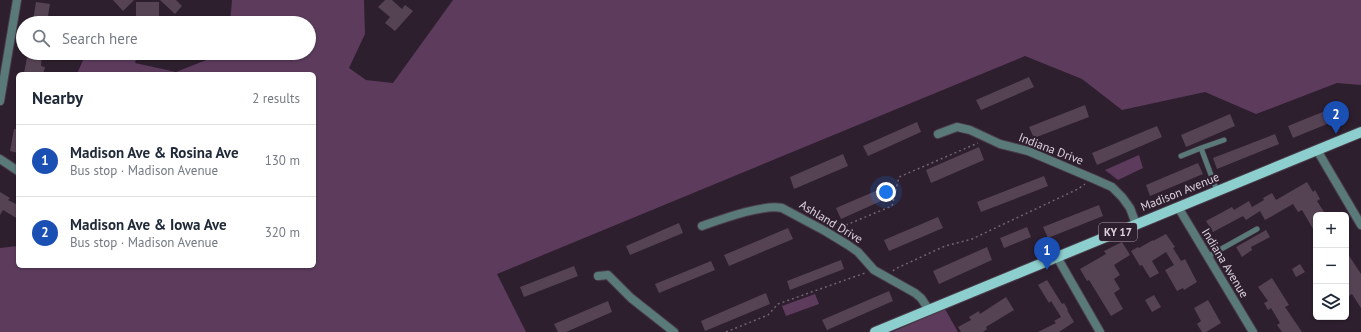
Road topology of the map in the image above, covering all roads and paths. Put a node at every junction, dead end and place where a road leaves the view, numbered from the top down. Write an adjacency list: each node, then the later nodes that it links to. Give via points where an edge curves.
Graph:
1 (17, 0): 2 (street)
2 (0, 101)
3 (1361, 132): 8 (main road, Madison Avenue / KY 17)
4 (938, 134): 5 (street, Indiana Drive, via 957,127)
5 (989, 139): 12 (street, Indiana Drive, via 1028,151); 16 (path, via 899,178 892,206 846,225 824,219)
6 (1224, 140): 7 (lane)
7 (1201, 148): 9 (lane); 13 (lane)
8 (1317, 150): 13 (main road, Madison Avenue / KY 17); 17 (street)
9 (1181, 156)
10 (0, 159): 11 (street)
11 (16, 170)
12 (1094, 179): 15 (street, Indiana Drive, via 1112,188 1122,197 1130,208); 24 (path, via 972,239 945,246 895,269)
13 (1217, 191): 14 (main road, Madison Avenue / KY 17)
14 (1178, 207): 15 (main road, Madison Avenue / KY 17); 20 (street, Indiana Avenue)
15 (1136, 224): 21 (main road, Madison Avenue / KY 17)
16 (814, 225): 18 (street, Ashland Drive, via 788,210 777,207 762,208); 22 (street, Ashland Drive, via 858,252)
17 (1361, 225)
18 (702, 226)
19 (1257, 229): 20 (lane)
20 (1207, 257): 30 (street, Indiana Avenue)
21 (1057, 258): 25 (main road, Madison Avenue / KY 17); 29 (street)
22 (874, 270): 24 (street, Ashland Drive); 27 (path, via 778,304 768,315)
23 (598, 276): 26 (street, via 608,275 631,298)
24 (887, 278): 25 (street, Ashland Drive, via 922,298)
25 (928, 310): 28 (main road, Madison Avenue / KY 17)
26 (674, 332)
27 (726, 332)
28 (875, 332)
29 (1100, 332)
30 (1252, 332)

